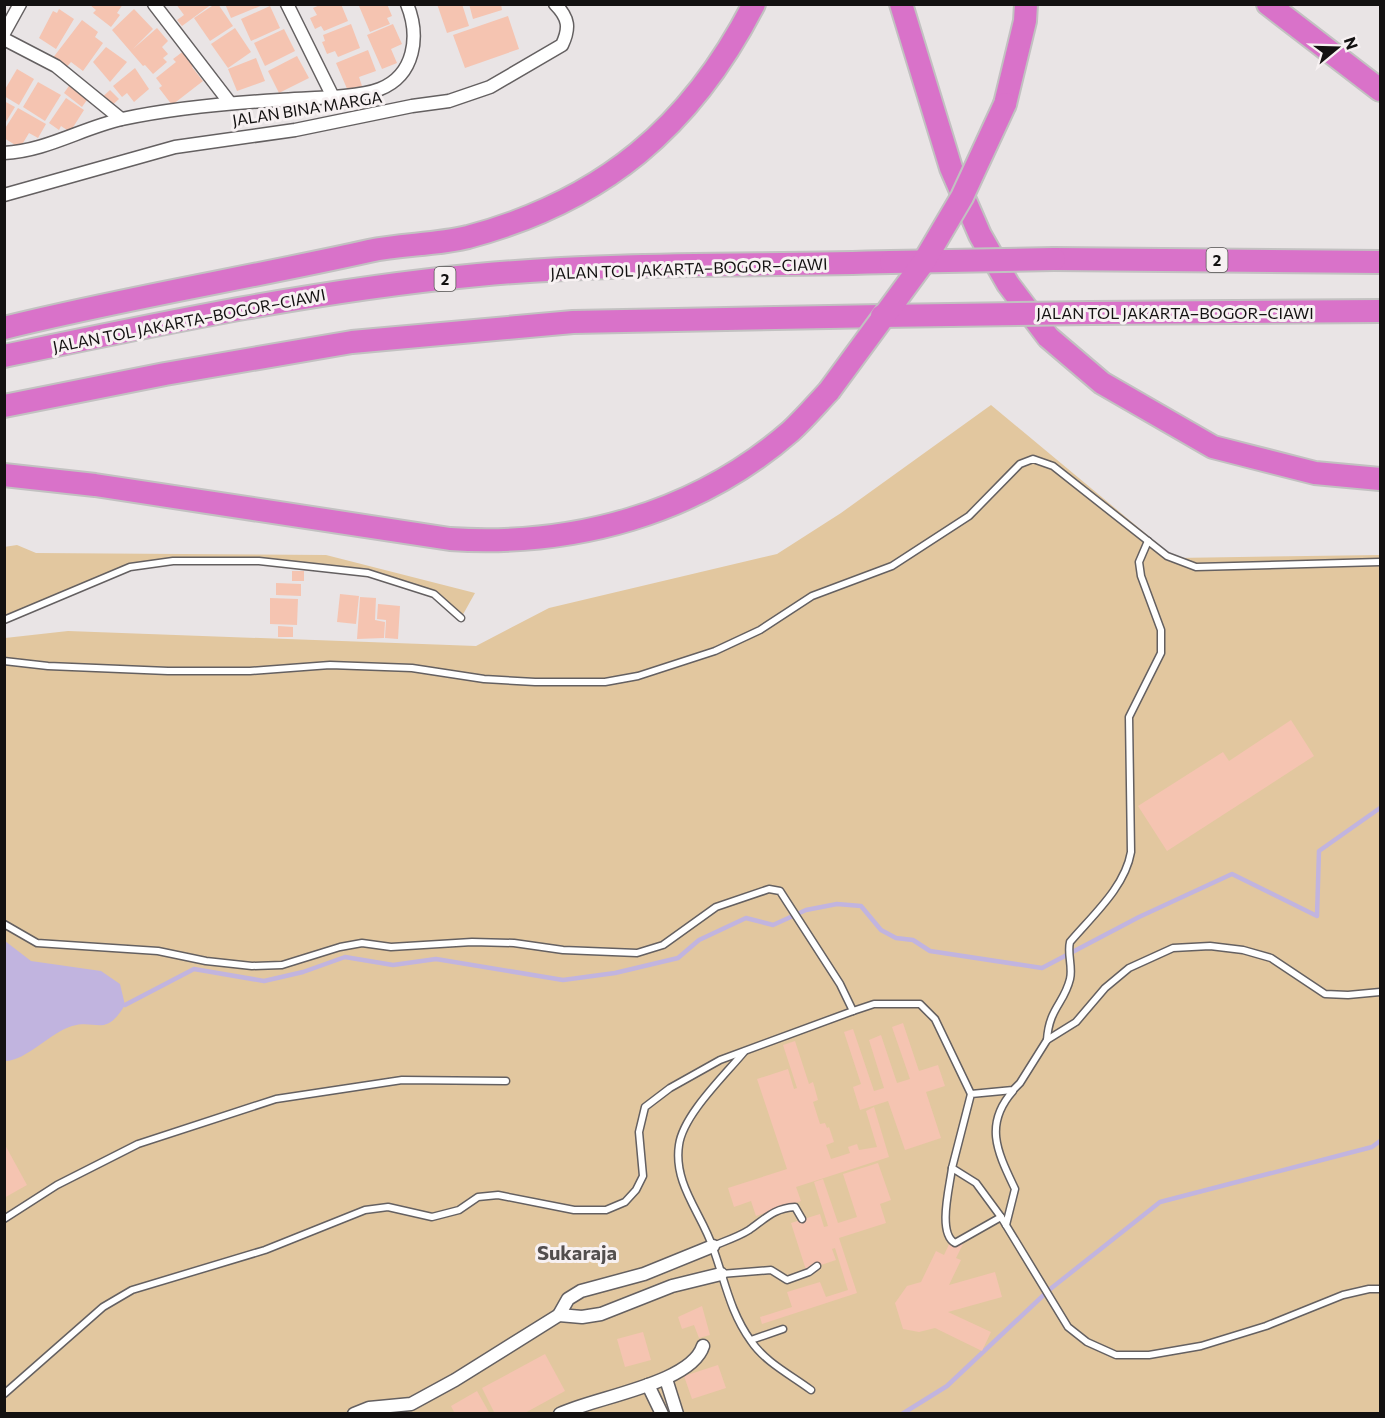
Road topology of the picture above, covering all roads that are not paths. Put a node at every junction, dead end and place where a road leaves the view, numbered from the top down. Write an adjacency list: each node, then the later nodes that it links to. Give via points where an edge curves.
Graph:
1 (20, 4): 10 (street)
2 (154, 4): 14 (street)
3 (287, 4): 13 (street)
4 (407, 4): 13 (street, via 415,34 404,73 380,89)
5 (555, 4): 17 (street, JALAN BINA MARGA, via 568,24 562,45 490,87 449,101 295,130 175,147)
6 (754, 4): 20 (highway, via 733,46 699,94 669,126 621,168 530,216 466,237 372,250 110,302)
7 (901, 4): 24 (highway, via 951,168 980,235 1008,284 1048,338 1102,383 1213,447 1315,473)
8 (1026, 4): 23 (highway, bridge, via 1005,104 962,197 859,353 791,431 745,465 681,503 619,524 540,539 486,541)
9 (1268, 4): 12 (highway)
10 (4, 33)
11 (4, 39): 15 (street, via 56,66)
12 (1380, 90)
13 (333, 97): 14 (street)
14 (230, 103): 15 (street)
15 (121, 119): 16 (street, via 27,151)
16 (4, 153)
17 (4, 195)
18 (1380, 262): 21 (highway, JALAN TOL JAKARTA–BOGOR–CIAWI / 2, bridge, via 1054,259 669,266 479,275 210,313)
19 (1380, 311): 22 (highway, JALAN TOL JAKARTA–BOGOR–CIAWI, bridge, via 573,322 352,342)
20 (4, 328)
21 (4, 356)
22 (4, 406)
23 (4, 475)
24 (1380, 479)
25 (1148, 541): 26 (lane, via 1167,556 1196,567); 29 (lane, via 1053,466 1033,459 1020,464 969,516 892,566 812,596 760,630 715,651 638,676 605,681 535,682 412,668 330,665 250,671 168,671); 33 (lane, via 1139,562 1161,630 1161,653 1129,717 1128,867 1070,942 1071,976 1048,1022)
26 (1380, 562)
27 (461, 618): 28 (lane, via 434,594 369,573 259,561 173,561 130,567)
28 (4, 620)
29 (4, 661)
30 (4, 924): 32 (lane, via 37,943 158,951 252,966 282,965 362,944 514,943 563,950 637,953 663,945 716,907 769,889 780,891)
31 (1380, 992): 33 (lane, via 1325,994 1271,958 1210,946 1173,948 1129,968 1105,988 1077,1022)
32 (853, 1011): 34 (lane); 37 (lane, via 874,1004 920,1004 935,1019)
33 (1047, 1040): 36 (lane)
34 (747, 1049): 43 (lane, via 689,1120 679,1144 682,1178 693,1210); 54 (lane, via 696,1074 645,1107 639,1132 643,1176 625,1202 606,1210 574,1210 498,1195 478,1197 459,1210 432,1217 388,1207 365,1210 265,1250 132,1290 103,1307)
35 (506, 1081): 40 (lane, via 402,1080 276,1099 138,1144 57,1185)
36 (1013, 1090): 37 (lane); 42 (lane, via 995,1124 1001,1161 1015,1189)
37 (970, 1094): 38 (lane)
38 (952, 1168): 39 (lane, via 976,1183); 39 (lane, via 946,1216 949,1240 955,1243)
39 (1001, 1217): 42 (lane)
40 (4, 1219)
41 (802, 1219): 43 (lane, via 795,1207 777,1210 750,1229)
42 (1006, 1224): 46 (lane, via 1068,1327 1087,1342 1116,1355 1149,1355 1201,1347 1343,1295)
43 (713, 1246): 45 (lane); 47 (street, via 650,1271 581,1291 568,1299)
44 (817, 1266): 45 (lane, via 787,1280 771,1270)
45 (721, 1274): 47 (street, via 672,1286 601,1314); 49 (lane, via 731,1307)
46 (1380, 1289)
47 (559, 1315): 55 (street, via 411,1404)
48 (783, 1329): 49 (lane)
49 (751, 1341): 53 (lane)
50 (703, 1346): 51 (street, via 700,1357)
51 (666, 1379): 52 (street); 58 (street)
52 (648, 1385): 56 (street); 57 (street)
53 (811, 1390)
54 (4, 1394)
55 (354, 1413)
56 (560, 1413)
57 (662, 1413)
58 (677, 1413)

